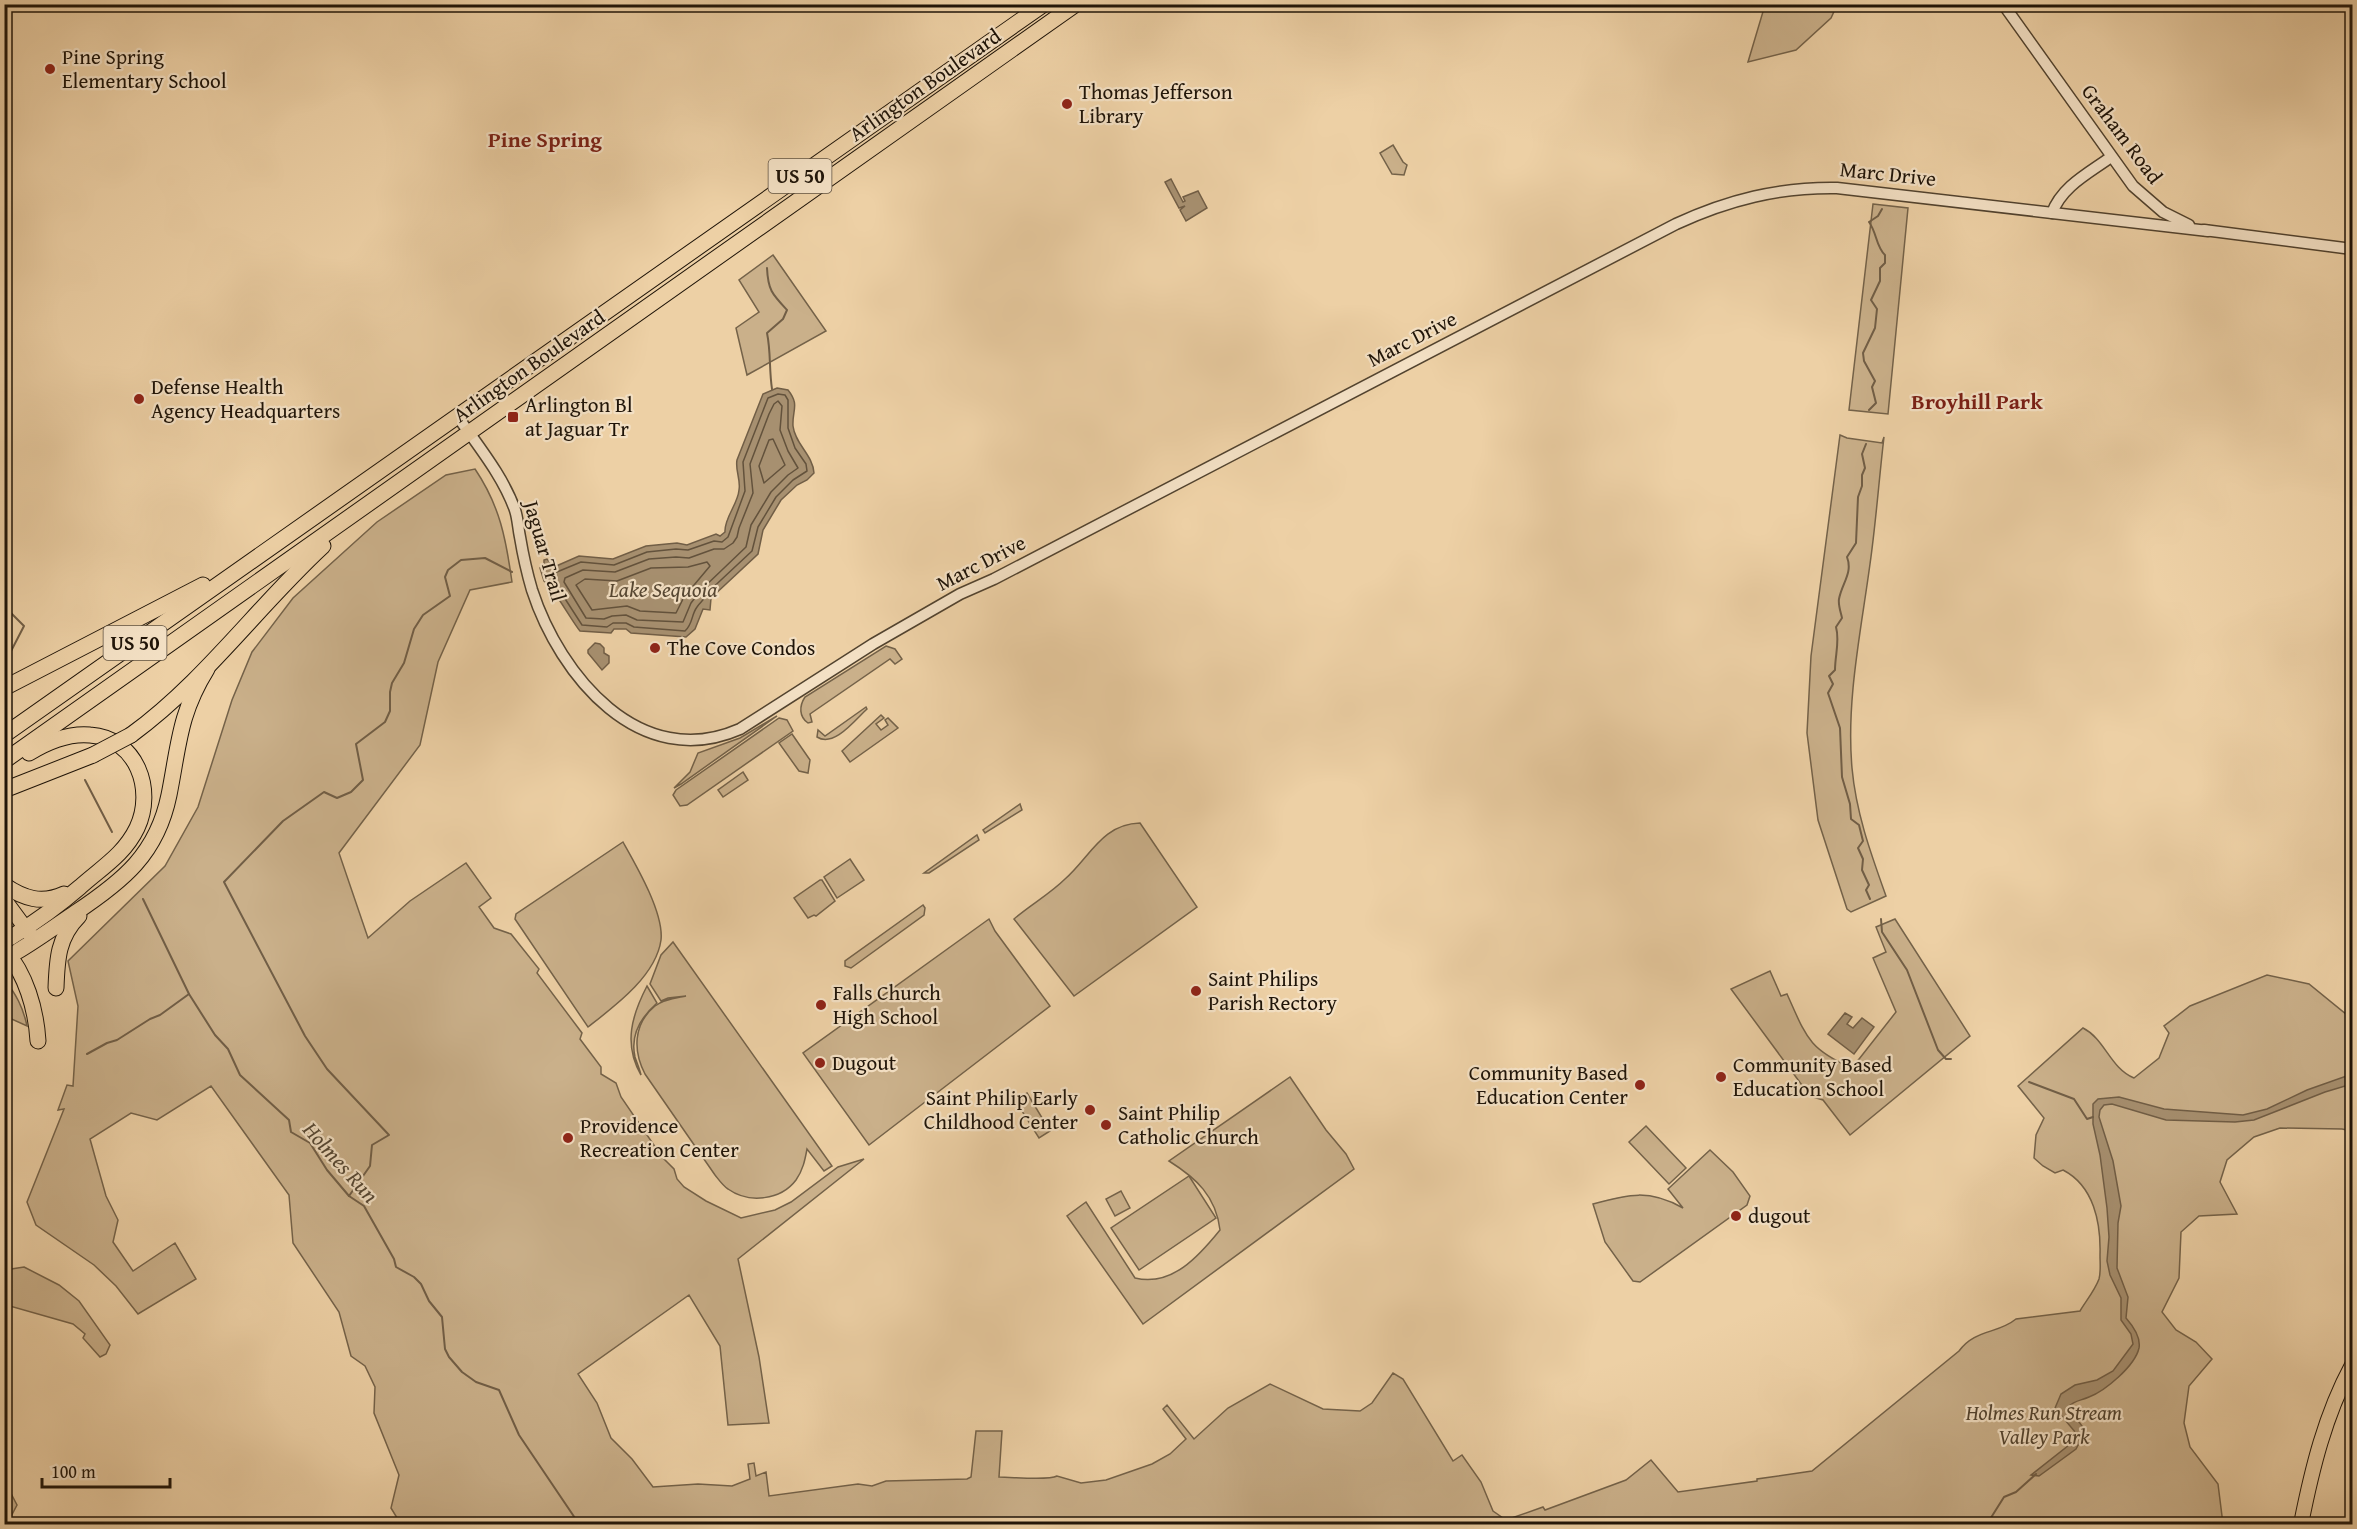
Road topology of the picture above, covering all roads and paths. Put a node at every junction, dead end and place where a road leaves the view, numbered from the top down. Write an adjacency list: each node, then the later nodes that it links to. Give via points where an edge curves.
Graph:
1 (1044, 4): 8 (highway, Arlington Boulevard / US 50)
2 (1076, 4): 9 (highway, Arlington Boulevard / US 50)
3 (2003, 4): 4 (street, Graham Road)
4 (2111, 156): 5 (street, via 2067,189); 6 (street, Graham Road, via 2147,200 2178,220)
5 (2052, 213): 6 (street, Marc Drive); 16 (street, Marc Drive, via 1882,191 1816,187 1753,195 1704,211 960,594 740,729 715,738)
6 (2208, 231): 7 (street, Graham Road)
7 (2352, 249)
8 (458, 417): 9 (street, Jaguar Trail); 11 (highway, Arlington Boulevard / US 50); 12 (highway, via 455,431 252,574)
9 (469, 434): 10 (highway, Arlington Boulevard / US 50); 16 (street, Jaguar Trail, via 498,476 515,510 533,592 568,661 596,696 628,722 652,734)
10 (376, 499): 12 (highway, Arlington Boulevard / US 50); 13 (highway, via 299,568)
11 (266, 551): 14 (highway); 15 (highway, Arlington Boulevard / US 50)
12 (222, 607): 17 (highway, Arlington Boulevard / US 50)
13 (207, 669): 19 (highway, bridge, via 131,735 93,755); 22 (highway, via 187,705 159,827 143,857)
14 (4, 688)
15 (4, 735)
16 (689, 741)
17 (4, 761)
18 (4, 769): 21 (highway, via 49,743 89,735 109,739 137,765 145,794 136,830 111,863)
19 (4, 790)
20 (4, 885): 21 (highway, via 37,901)
21 (81, 886): 24 (highway)
22 (99, 897): 24 (highway); 26 (highway, via 64,935)
23 (4, 899): 24 (main road)
24 (30, 934): 25 (highway)
25 (9, 942): 27 (highway, via 34,1007)
26 (56, 988)
27 (38, 1041)
28 (2352, 1365): 29 (main road, via 2316,1453)
29 (2301, 1524)

